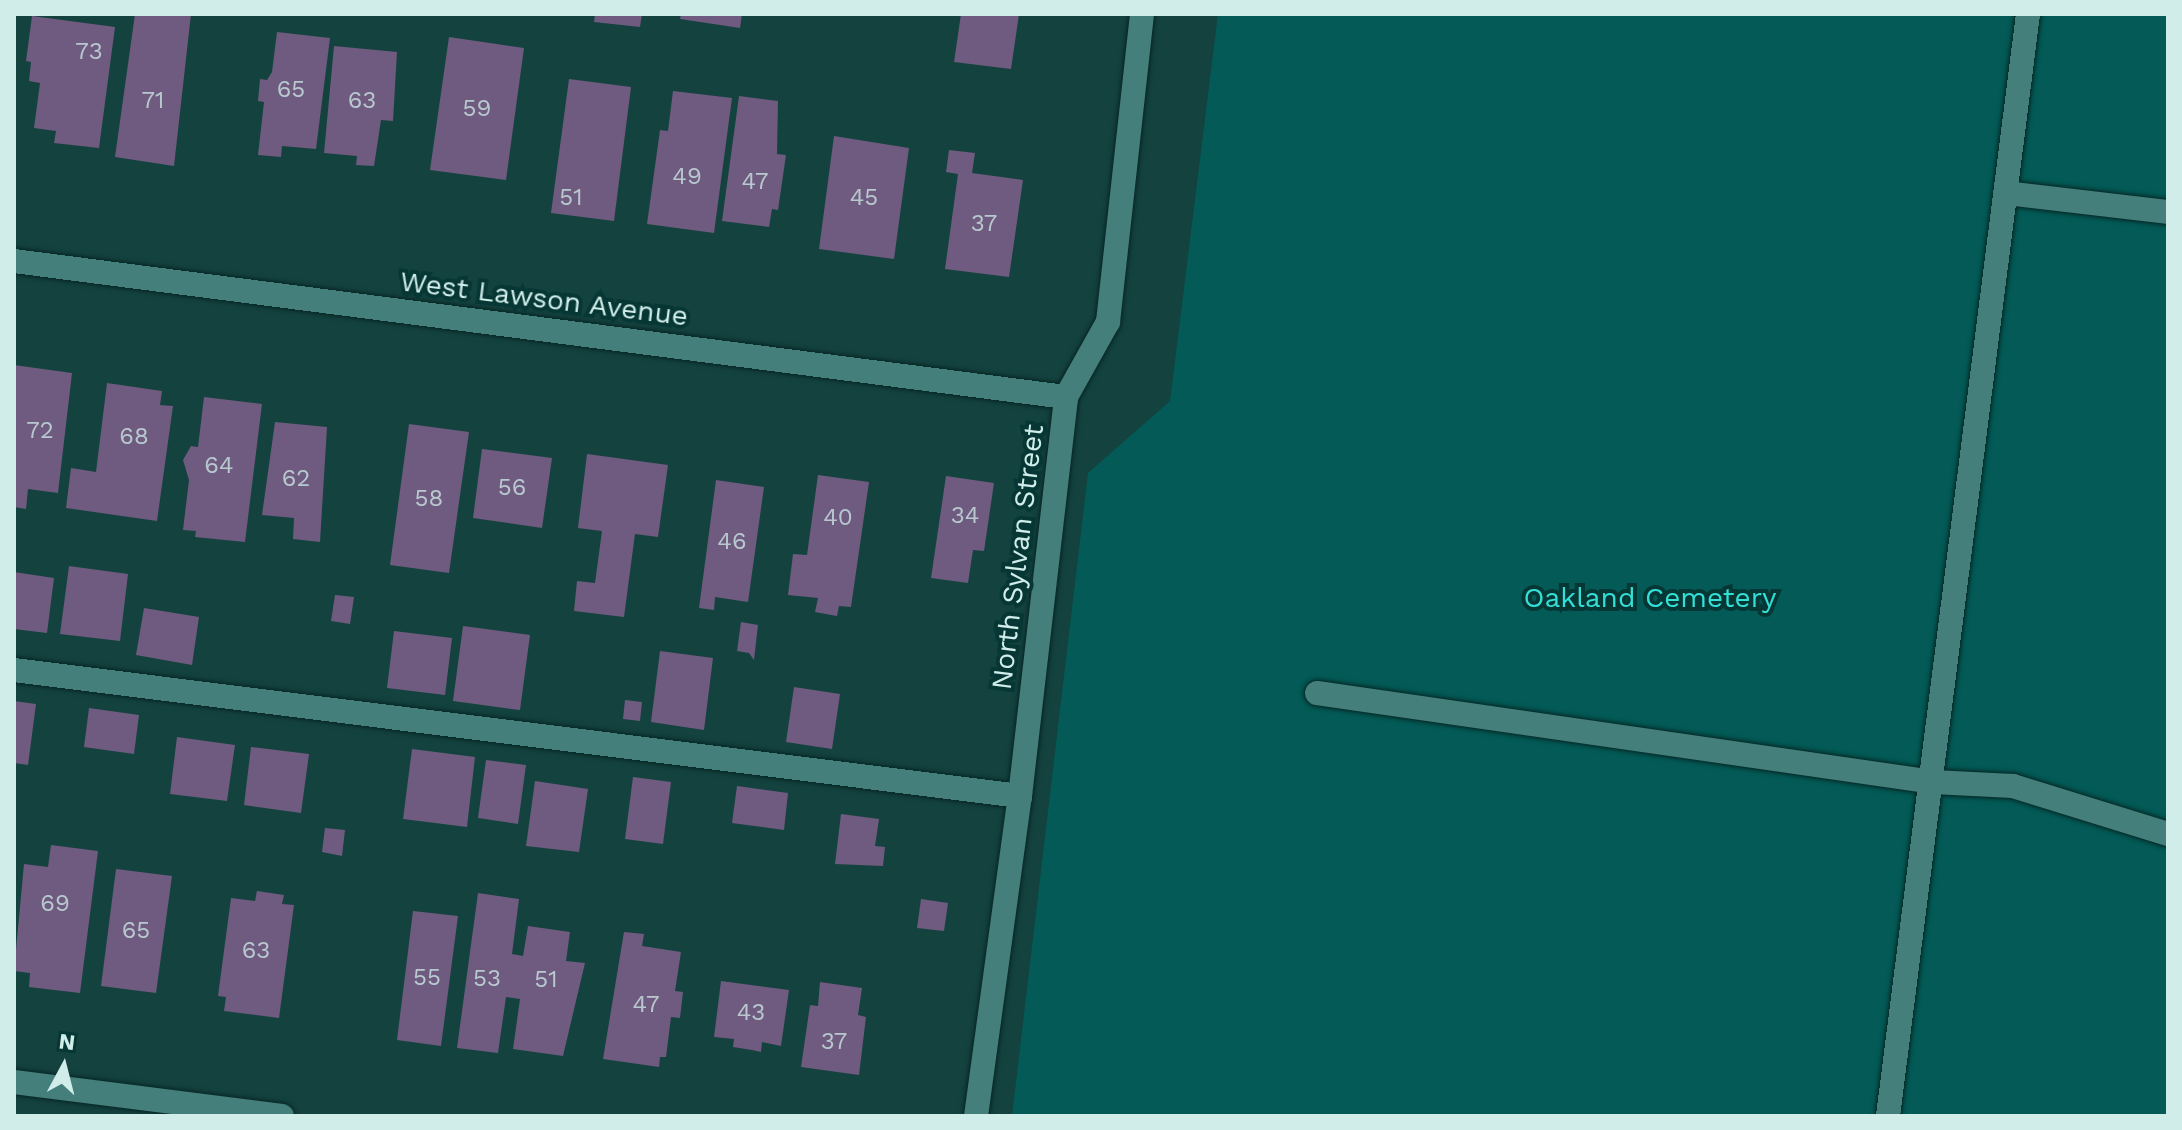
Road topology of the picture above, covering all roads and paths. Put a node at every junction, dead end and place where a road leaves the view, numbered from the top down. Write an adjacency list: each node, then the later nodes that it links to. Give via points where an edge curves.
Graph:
1 (1142, 14): 6 (street, North Sylvan Street, via 1108,322)
2 (2028, 14): 3 (street)
3 (2006, 193): 4 (street); 9 (street)
4 (2168, 212)
5 (14, 261): 6 (street, West Lawson Avenue)
6 (1066, 397): 10 (street, North Sylvan Street)
7 (14, 670): 10 (street)
8 (1317, 693): 9 (street)
9 (1933, 782): 11 (street, via 2013,786); 15 (street)
10 (1020, 796): 14 (street, North Sylvan Street)
11 (2168, 834)
12 (14, 1082): 13 (street)
13 (282, 1116)
14 (976, 1116)
15 (1888, 1116)

